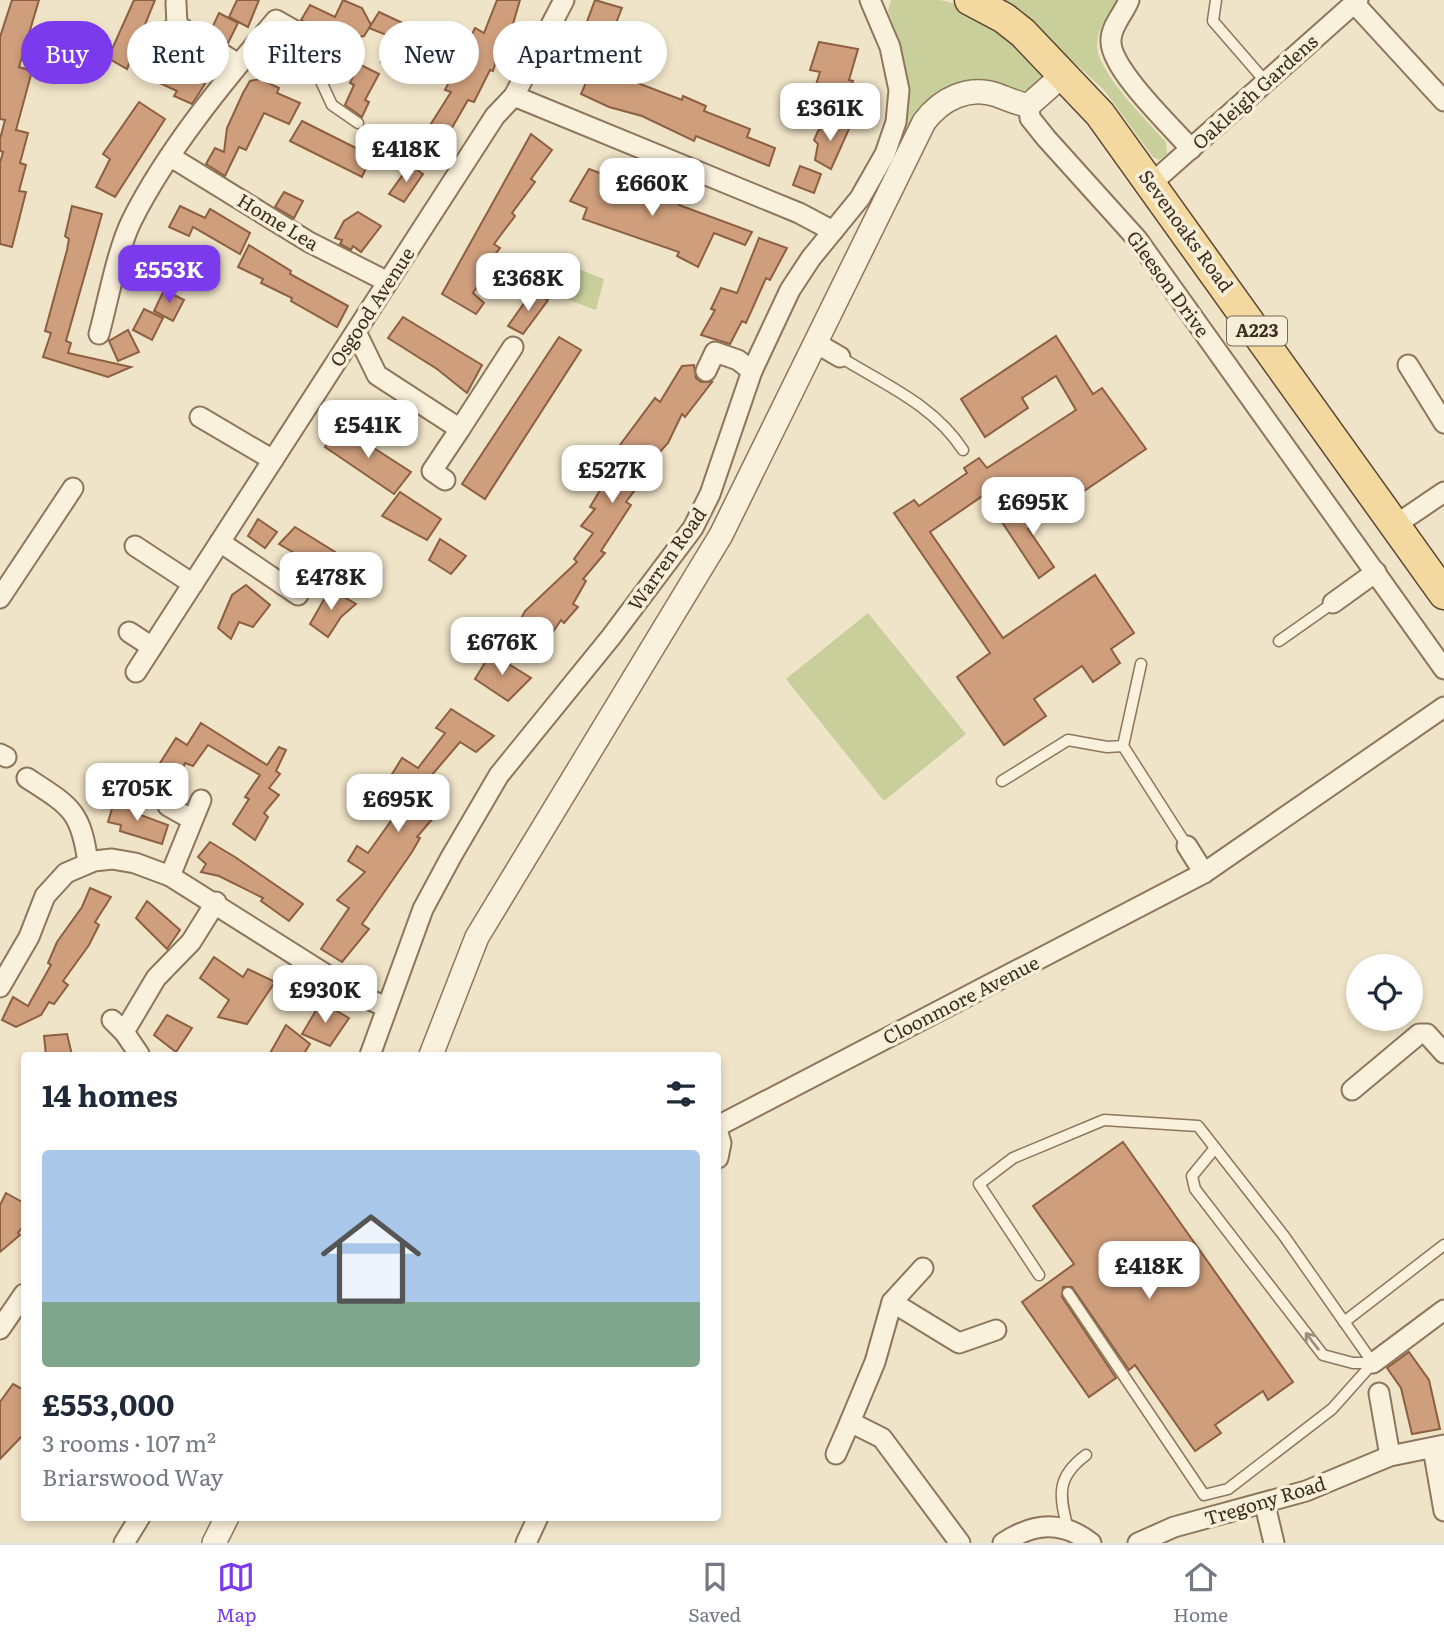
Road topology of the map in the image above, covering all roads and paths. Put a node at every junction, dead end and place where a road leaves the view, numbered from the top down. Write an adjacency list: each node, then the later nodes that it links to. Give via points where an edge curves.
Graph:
1 (564, 0): 15 (street, Osgood Avenue)
2 (870, 0): 22 (street, Warren Road, via 890,47 900,106 888,146 869,184)
3 (970, 0): 12 (main road, Sevenoaks Road / A223, via 1014,25)
4 (1129, 0): 19 (street, via 1113,30 1112,52)
5 (1216, 0): 13 (lane, via 1213,21)
6 (1356, 1): 13 (street, Oakleigh Gardens); 16 (street)
7 (176, 3): 8 (street)
8 (177, 21)
9 (229, 58): 11 (street)
10 (243, 58): 11 (street)
11 (238, 64): 20 (street)
12 (1065, 73): 17 (street); 21 (main road, Sevenoaks Road / A223)
13 (1265, 81): 19 (street, Oakleigh Gardens)
14 (328, 84): 18 (lane, via 332,105)
15 (514, 96): 22 (street, via 799,212); 23 (street, Osgood Avenue, via 495,116)
16 (1444, 101)
17 (1029, 105): 26 (street, Warren Road, via 974,92 945,101 930,114); 44 (street, Gleeson Drive, via 1030,118 1137,239)
18 (358, 122)
19 (1191, 149): 21 (street, Oakleigh Gardens)
20 (171, 157): 23 (street, Home Lea, via 309,242); 25 (street, via 131,222)
21 (1152, 183): 40 (main road, Sevenoaks Road / A223)
22 (833, 231): 31 (street, Warren Road, via 790,290)
23 (388, 282): 24 (street, Osgood Avenue)
24 (356, 332): 34 (street, via 377,374); 36 (street, Osgood Avenue)
25 (99, 334)
26 (816, 343): 28 (street); 71 (street, Warren Road, via 718,541 477,937)
27 (513, 347): 34 (street)
28 (840, 358): 35 (lane, via 934,414)
29 (1408, 365): 33 (street)
30 (706, 371): 31 (street, via 715,352)
31 (752, 371): 68 (street, Warren Road, via 710,494 693,528 499,775 423,909)
32 (200, 416): 36 (street)
33 (1444, 423)
34 (460, 429): 37 (street, via 432,471)
35 (963, 450)
36 (273, 460): 41 (street, Osgood Avenue)
37 (445, 480)
38 (72, 488): 47 (street)
39 (1444, 492): 40 (street)
40 (1394, 526): 46 (main road, Sevenoaks Road / A223)
41 (219, 542): 43 (street, via 291,590); 45 (street, Osgood Avenue)
42 (135, 545): 45 (street)
43 (296, 566)
44 (1376, 572): 48 (street); 53 (street, Gleeson Drive)
45 (193, 584): 51 (street, Osgood Avenue)
46 (1444, 594)
47 (0, 598)
48 (1333, 603): 50 (lane)
49 (129, 632): 51 (street)
50 (1279, 641)
51 (152, 647): 54 (street, Osgood Avenue)
52 (1141, 664): 56 (lane)
53 (1444, 669)
54 (136, 672)
55 (1444, 707): 64 (street, Cloonmore Avenue)
56 (1123, 746): 58 (lane, via 1068,740); 62 (lane)
57 (27, 778): 63 (street, via 75,813 84,833)
58 (1002, 781)
59 (201, 800): 61 (street)
60 (168, 806): 61 (street)
61 (191, 819): 65 (street)
62 (1186, 846): 64 (street)
63 (88, 863): 65 (street, via 112,859); 67 (street, via 66,873 45,896 29,937)
64 (1204, 873): 74 (street, Cloonmore Avenue)
65 (170, 876): 66 (street)
66 (216, 902): 68 (street, via 360,996); 69 (street, via 191,942 118,1026)
67 (0, 987)
68 (387, 1007): 70 (street, Warren Road)
69 (138, 1052)
70 (371, 1052)
71 (432, 1052)
72 (1444, 1054): 73 (street, via 1427,1034 1419,1034)
73 (1352, 1090)
74 (721, 1124)
75 (1215, 1148): 78 (lane, via 1198,1126 1104,1120 1013,1158 979,1184); 83 (lane); 86 (lane, one-way to 75, via 1323,1355 1195,1189 1192,1176)
76 (1444, 1245): 83 (lane)
77 (923, 1268): 81 (street)
78 (1039, 1275)
79 (1068, 1293): 86 (lane, via 1204,1495 1228,1489 1332,1409)
80 (21, 1298): 84 (street)
81 (892, 1302): 85 (street, via 959,1343); 88 (street)
82 (1444, 1310): 86 (street)
83 (1344, 1322): 86 (lane)
84 (0, 1329)
85 (996, 1330)
86 (1373, 1363)
87 (1379, 1394): 92 (street)
88 (850, 1422): 90 (street); 102 (street, via 882,1438)
89 (1439, 1446): 92 (street, Tregony Road); 94 (street)
90 (835, 1454)
91 (1086, 1455): 98 (lane, via 1066,1473 1062,1486)
92 (1390, 1456): 93 (street, Tregony Road)
93 (1265, 1505): 105 (street, Tregony Road, via 1174,1527); 106 (street)
94 (1444, 1511)
95 (138, 1521): 99 (street)
96 (225, 1521): 100 (street)
97 (536, 1521): 101 (street)
98 (1068, 1530): 103 (street, via 1051,1524 1020,1531); 104 (street)
99 (124, 1543)
100 (214, 1543)
101 (526, 1543)
102 (960, 1543)
103 (1003, 1543)
104 (1091, 1543)
105 (1138, 1543)
106 (1273, 1543)

